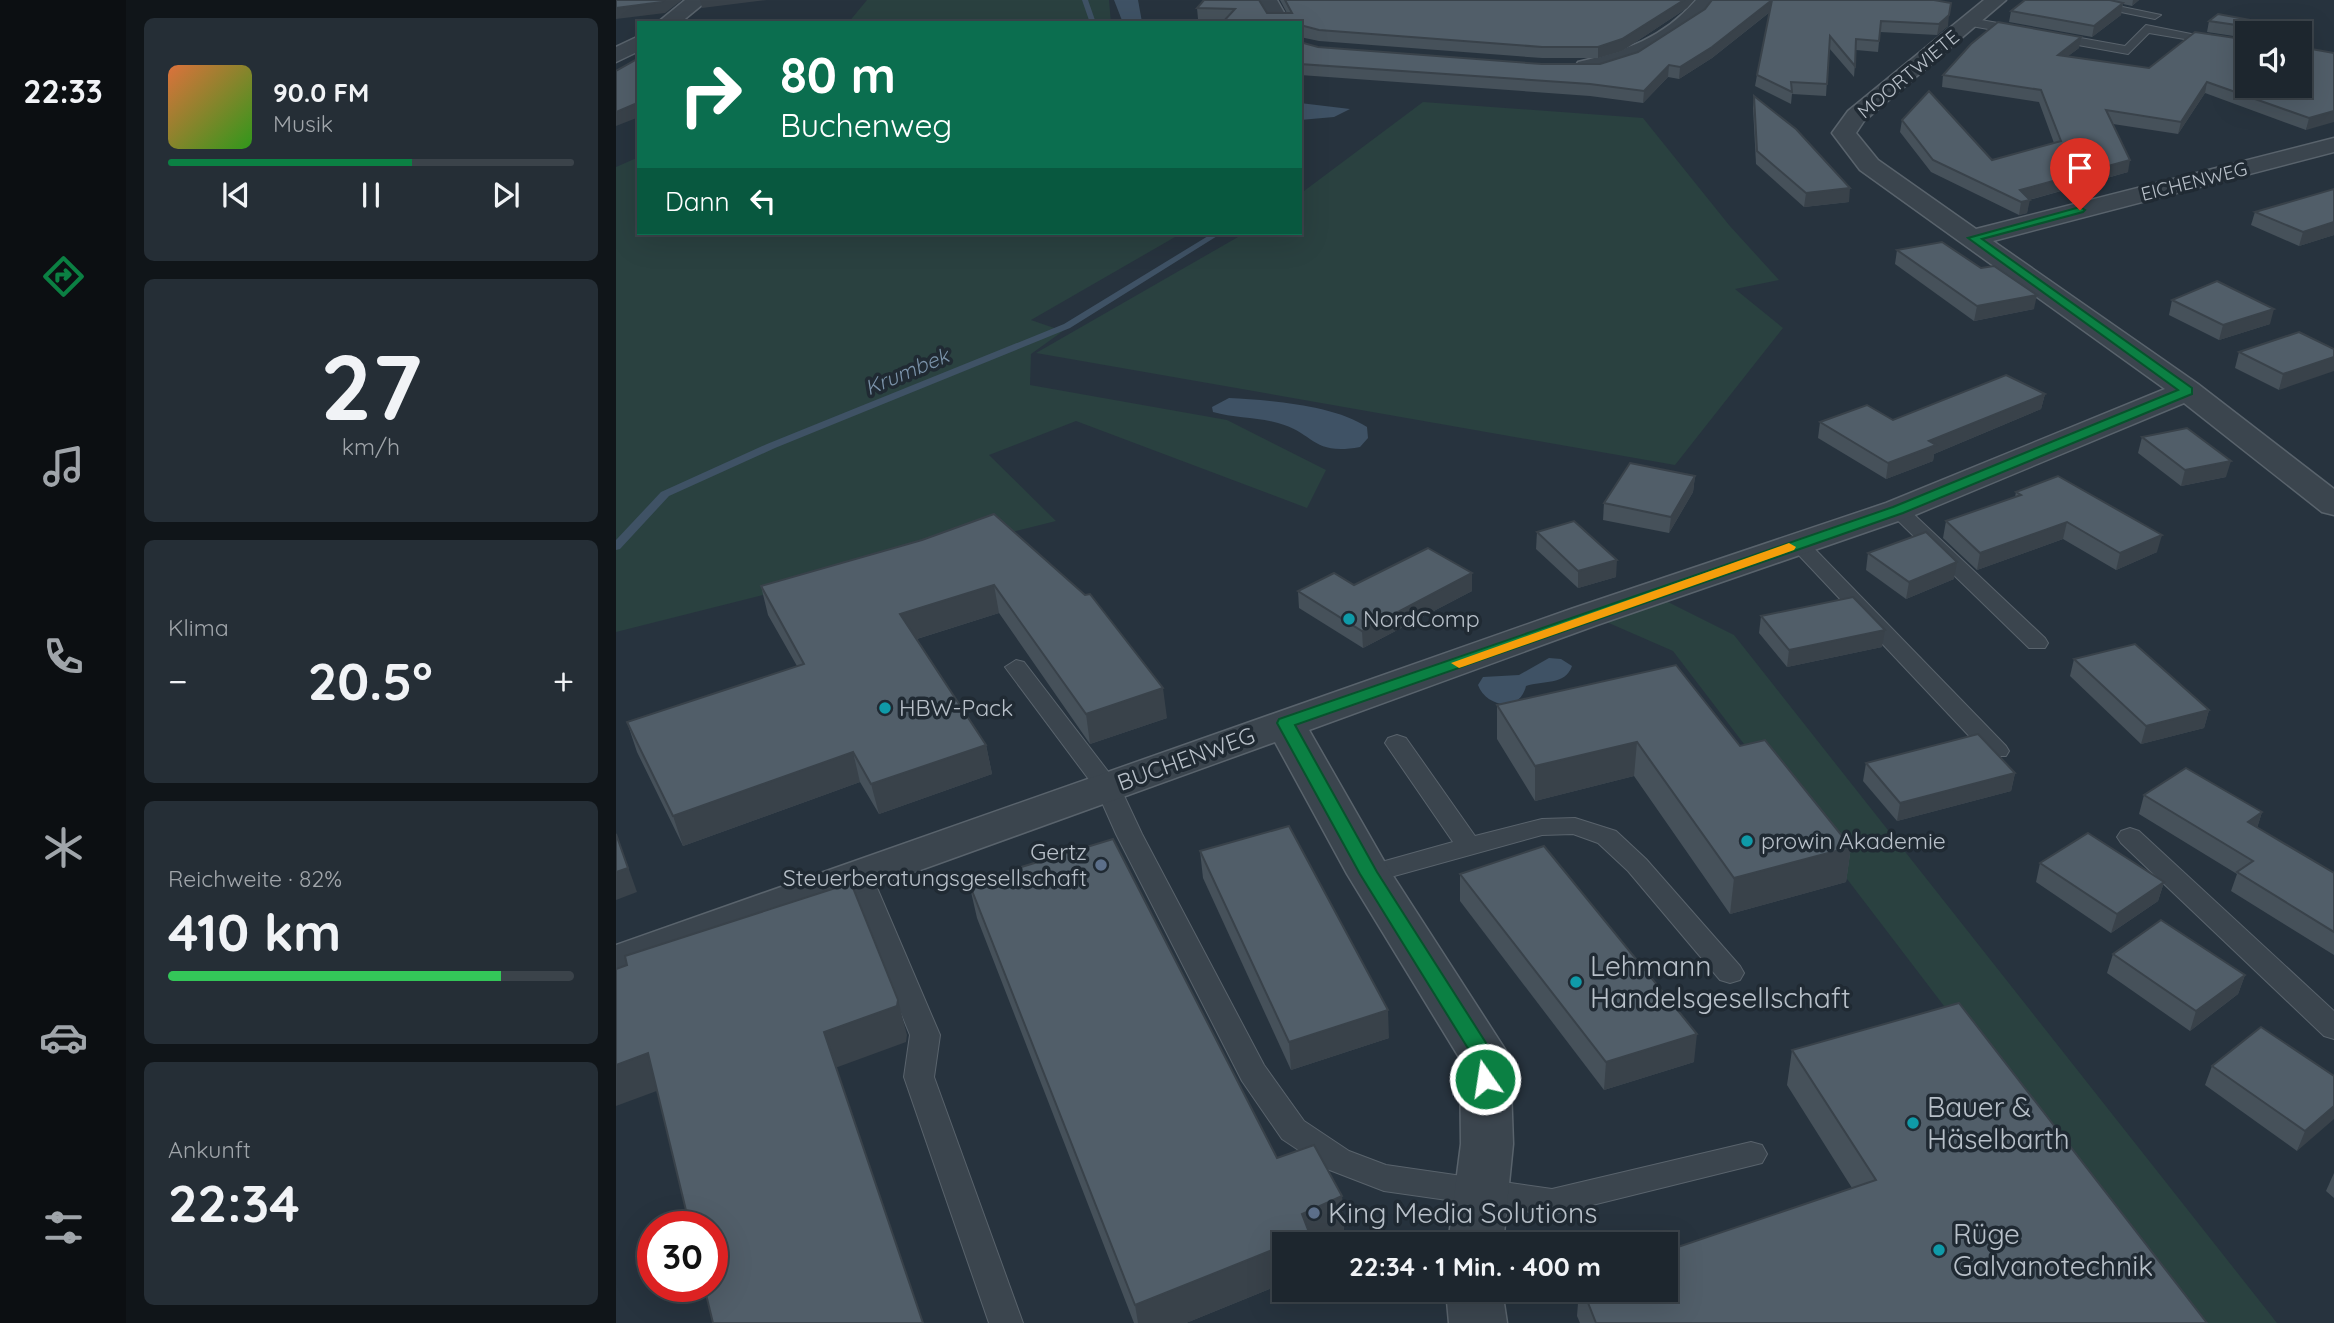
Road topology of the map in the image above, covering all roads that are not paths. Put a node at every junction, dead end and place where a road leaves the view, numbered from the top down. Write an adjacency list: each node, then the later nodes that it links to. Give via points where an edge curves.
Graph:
1 (698, 0): 7 (street)
2 (1266, 0): 8 (street)
3 (1706, 0): 13 (street, via 1696,14 1630,57 1600,67)
4 (1996, 0): 9 (street, MOORTWIETE)
5 (2069, 0): 6 (lane)
6 (2155, 15)
7 (670, 21)
8 (1279, 21)
9 (1970, 22): 11 (lane, via 2128,50 2146,29); 15 (street, MOORTWIETE, via 1856,116 1844,132 1869,165)
10 (637, 43): 12 (street)
11 (2235, 43)
12 (616, 56)
13 (1565, 67)
14 (2334, 145): 15 (street, EICHENWEG)
15 (1973, 238): 16 (street, MOORTWIETE)
16 (2187, 391): 17 (street, MOORTWIETE); 18 (street, BUCHENWEG)
17 (2334, 505)
18 (1898, 510): 19 (street, BUCHENWEG); 20 (lane)
19 (1799, 544): 22 (street, BUCHENWEG); 24 (lane)
20 (2037, 643)
21 (1016, 667): 25 (lane)
22 (1285, 723): 25 (street, BUCHENWEG); 28 (street)
23 (1397, 743): 27 (lane)
24 (1997, 751)
25 (1108, 788): 29 (street, BUCHENWEG); 34 (lane, via 1253,1073 1293,1130 1339,1160 1384,1178)
26 (2130, 838): 32 (lane)
27 (1468, 845): 28 (lane); 31 (lane, via 1542,827 1575,826 1607,837 1637,865)
28 (1369, 874): 34 (street, via 1485,1057 1487,1144)
29 (859, 876): 30 (street, BUCHENWEG); 37 (lane, via 925,1035 919,1077)
30 (616, 963)
31 (1730, 974)
32 (2334, 1028)
33 (1751, 1154): 34 (lane, via 1552,1202)
34 (1482, 1190): 35 (street)
35 (1477, 1232)
36 (1476, 1302): 38 (street)
37 (1006, 1323)
38 (1478, 1323)

